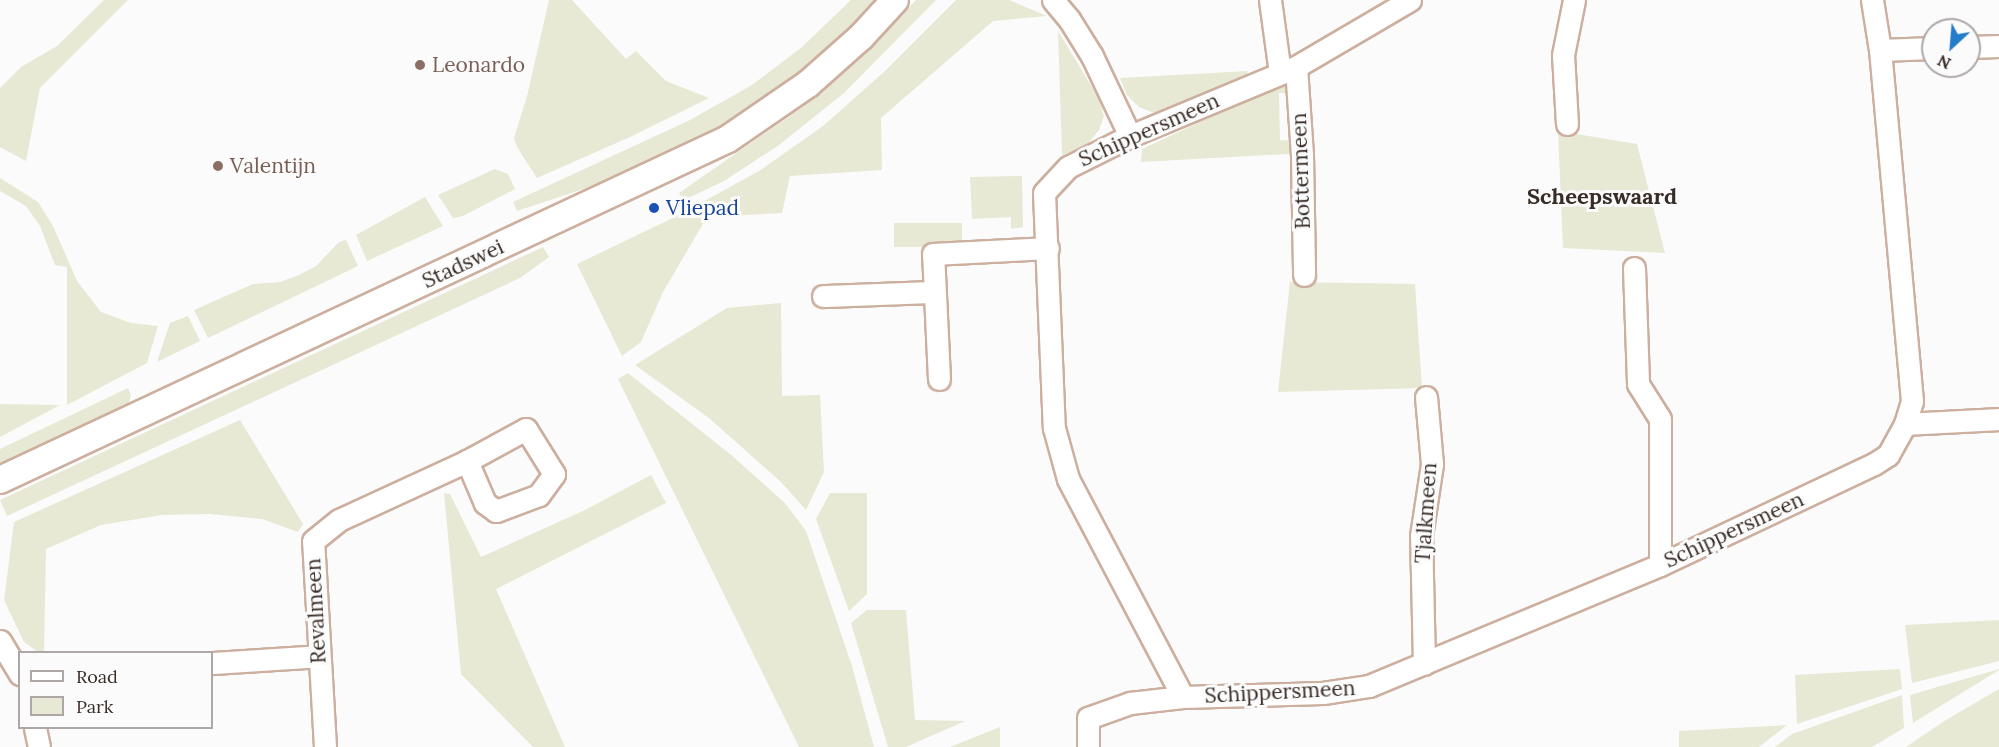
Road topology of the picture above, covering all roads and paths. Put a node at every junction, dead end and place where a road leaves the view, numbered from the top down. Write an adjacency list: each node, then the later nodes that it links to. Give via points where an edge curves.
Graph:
1 (895, 0): 24 (street, Stadswei, via 861,37 808,84 728,139)
2 (1053, 0): 13 (street, via 1092,56)
3 (1270, 0): 11 (street, Bottermeen)
4 (1410, 0): 11 (street, Schippersmeen)
5 (1574, 0): 12 (street, via 1563,55)
6 (1872, 0): 10 (street, Schippersmeen)
7 (1999, 46): 8 (street)
8 (1981, 47)
9 (1921, 48): 10 (street)
10 (1880, 50): 22 (street, Schippersmeen, via 1912,400)
11 (1288, 70): 13 (street, Schippersmeen); 16 (street, Bottermeen, via 1302,155)
12 (1567, 123)
13 (1130, 136): 14 (street, Schippersmeen, via 1068,168 1044,193)
14 (1048, 248): 17 (street, via 933,254); 31 (street, Schippersmeen, via 1054,428 1068,479)
15 (1634, 268): 25 (street, via 1638,384 1660,419)
16 (1304, 274)
17 (934, 292): 18 (street); 19 (street)
18 (823, 296)
19 (939, 379)
20 (1426, 397): 29 (street, Tjalkmeen, via 1432,464 1421,536)
21 (1999, 418): 22 (street)
22 (1905, 424): 25 (street, Schippersmeen, via 1888,455 1874,464)
23 (467, 461): 27 (street, Revalmeen, via 339,520 312,541)
24 (0, 480)
25 (1660, 565): 29 (street, Schippersmeen)
26 (0, 641): 30 (street)
27 (319, 656): 28 (street); 34 (street, Revalmeen)
28 (213, 663)
29 (1424, 664): 31 (street, Schippersmeen, via 1369,686 1323,693)
30 (18, 671)
31 (1183, 697): 35 (street, via 1130,703 1088,718)
32 (35, 729): 33 (street)
33 (39, 747)
34 (325, 747)
35 (1088, 747)

